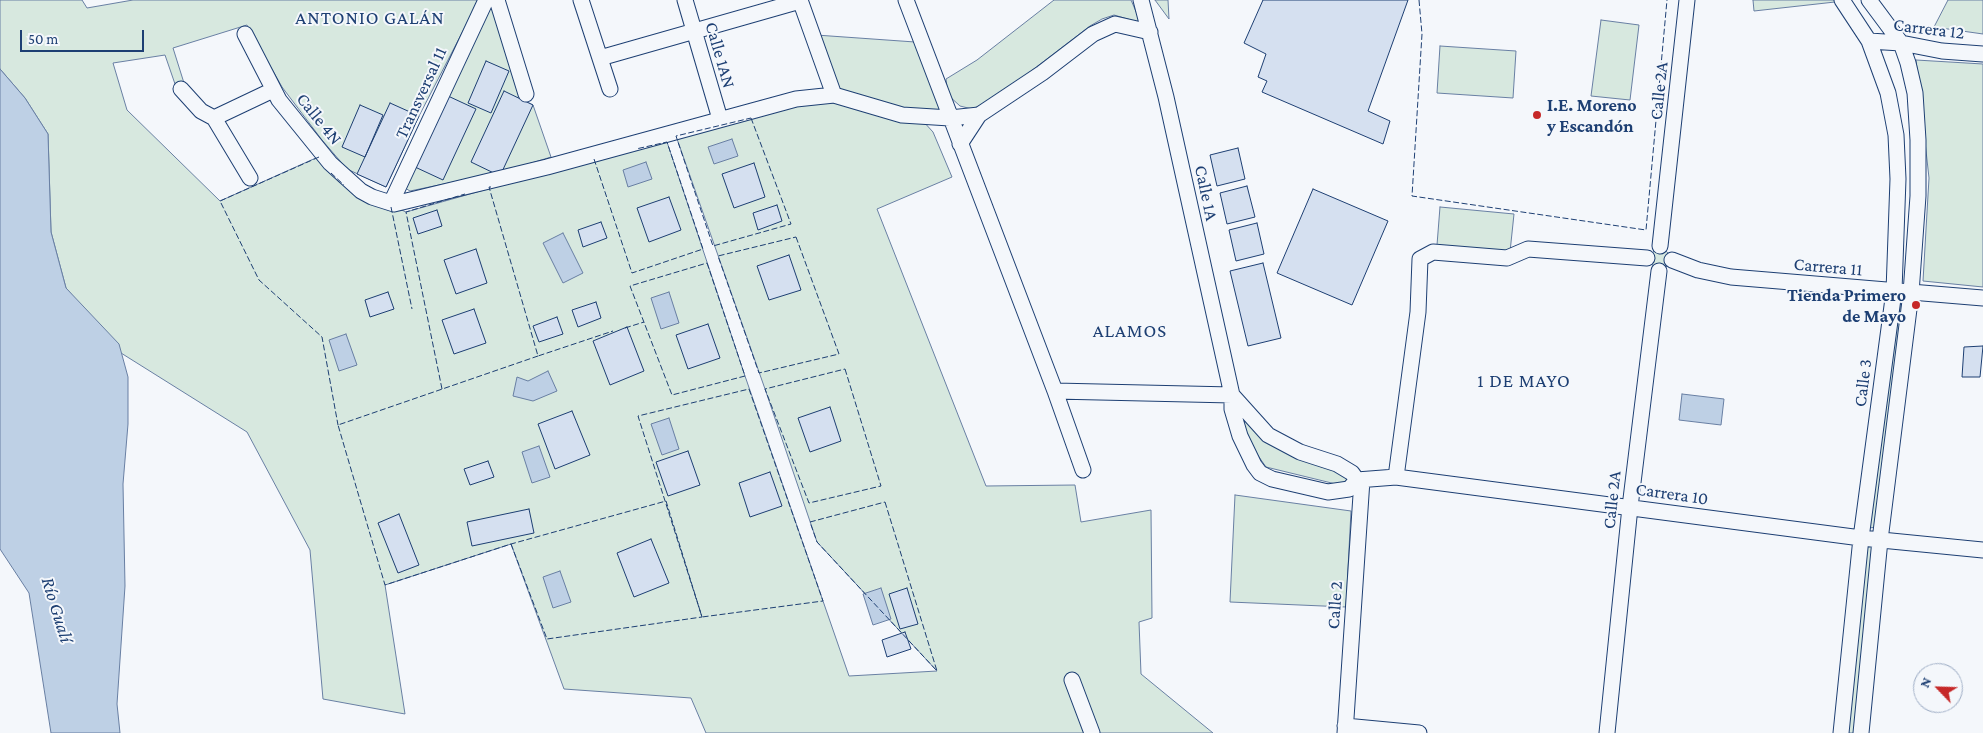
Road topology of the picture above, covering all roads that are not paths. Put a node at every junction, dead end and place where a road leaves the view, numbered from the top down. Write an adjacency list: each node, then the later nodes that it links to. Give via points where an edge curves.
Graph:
1 (486, 0): 29 (street, Transversal 11)
2 (498, 0): 21 (street)
3 (581, 0): 17 (street)
4 (686, 0): 11 (street, Calle 1AN)
5 (906, 0): 25 (street)
6 (1141, 0): 12 (street, Calle 1A)
7 (1687, 0): 30 (street, Calle 2A)
8 (1842, 0): 14 (street, Calle 3)
9 (1869, 0): 15 (street, Calle 3)
10 (800, 1): 11 (street); 22 (street)
11 (694, 32): 17 (street); 26 (street, Calle 1AN)
12 (1150, 32): 23 (street, via 1115,24 1093,34); 38 (street, Calle 1A)
13 (245, 34): 19 (street, Calle 4N)
14 (1870, 41): 15 (street, Carrera 12); 34 (street, Calle 3, via 1888,93 1896,135 1898,179)
15 (1901, 43): 16 (street, Carrera 12); 35 (street, Calle 3, via 1915,94 1918,140 1918,196)
16 (1983, 54)
17 (600, 58): 20 (street)
18 (181, 89): 24 (street, via 201,110)
19 (273, 90): 24 (street); 29 (street, Calle 4N, via 330,163 361,191)
20 (610, 90)
21 (526, 94)
22 (834, 95): 25 (street, via 902,115); 26 (street, via 796,98)
23 (979, 115): 25 (street); 27 (street)
24 (214, 118): 28 (street)
25 (950, 118): 27 (street)
26 (720, 119): 29 (street, via 547,167)
27 (960, 144): 37 (street)
28 (250, 178)
29 (391, 203)
30 (1660, 246): 31 (street, via 1649,252); 32 (street, via 1666,248)
31 (1647, 258): 33 (street, via 1652,269); 42 (street, via 1528,249 1507,258 1433,252 1420,260 1418,312)
32 (1672, 260): 33 (street, via 1670,266); 34 (street, Carrera 11, via 1731,277)
33 (1659, 271): 44 (street, Calle 2A)
34 (1894, 291): 35 (street, Carrera 11); 39 (street, Calle 3)
35 (1911, 293): 36 (street, Carrera 11); 40 (street, Calle 3)
36 (1983, 298)
37 (1055, 391): 38 (street); 41 (street)
38 (1232, 395): 43 (street, via 1268,435 1300,452 1337,464); 43 (street, Carrera 10, via 1232,409 1240,436 1260,473 1272,479 1328,492 1349,489)
39 (1877, 420): 40 (street); 45 (street, Calle 3)
40 (1895, 421): 46 (street, Calle 3)
41 (1083, 470)
42 (1396, 477): 43 (street, Carrera 10); 44 (street, Carrera 10)
43 (1359, 480): 51 (street, Calle 2)
44 (1630, 507): 45 (street, Carrera 10); 54 (street, Calle 2A)
45 (1862, 538): 46 (street, Carrera 10); 48 (street, Calle 3)
46 (1880, 540): 47 (street, Carrera 10); 49 (street, Calle 3)
47 (1983, 550)
48 (1848, 664): 49 (street); 55 (street, Calle 3)
49 (1868, 665): 56 (street, Calle 3)
50 (1072, 680): 52 (street)
51 (1345, 729): 53 (street)
52 (1092, 733)
53 (1419, 733)
54 (1608, 733)
55 (1841, 733)
56 (1861, 733)

